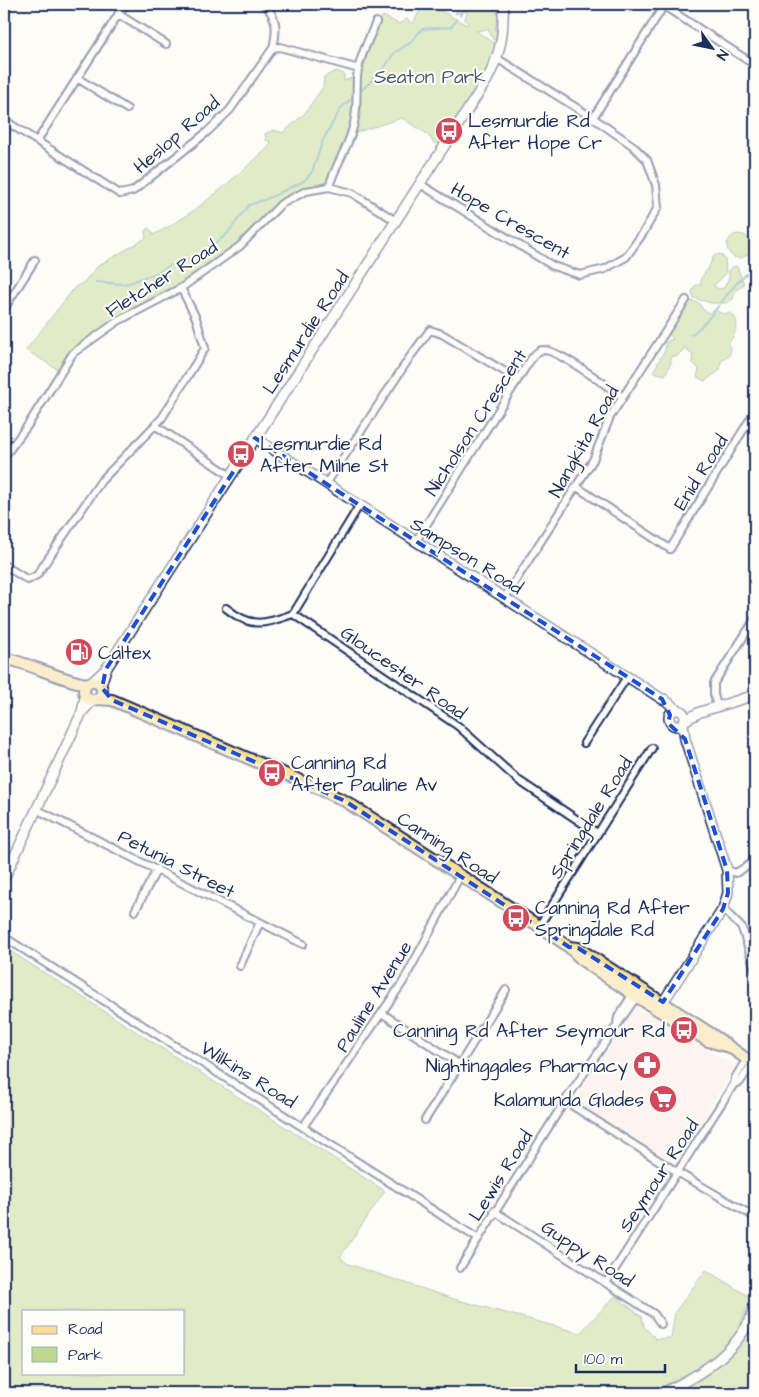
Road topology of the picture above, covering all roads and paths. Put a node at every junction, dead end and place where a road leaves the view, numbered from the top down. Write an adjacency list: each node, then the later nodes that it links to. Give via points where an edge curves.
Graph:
1 (125, 4): 5 (street)
2 (264, 4): 8 (street, via 274,15)
3 (503, 4): 9 (street, Lesmurdie Road, via 503,37)
4 (664, 5): 10 (street); 14 (street)
5 (118, 14): 7 (street); 12 (street)
6 (376, 22): 11 (street)
7 (166, 44)
8 (273, 48): 11 (street, via 280,47); 17 (street, Heslop Road, via 230,110 133,191 120,194)
9 (498, 59): 14 (street, Hope Crescent); 18 (street, Lesmurdie Road)
10 (755, 65)
11 (359, 69): 19 (street, via 357,110 351,134 334,167)
12 (77, 78): 13 (street); 17 (street)
13 (127, 109)
14 (593, 118): 18 (street, Hope Crescent, via 647,160 656,185 658,207 626,257 605,269 580,275 553,266)
15 (6, 122): 16 (street); 17 (street, Heslop Road)
16 (4, 131)
17 (37, 141)
18 (420, 184): 20 (street, Lesmurdie Road)
19 (329, 187): 20 (street, Fletcher Road, via 352,193); 22 (street, Fletcher Road, via 306,191 281,204 240,246)
20 (396, 221): 29 (street, Lesmurdie Road)
21 (35, 260): 24 (street)
22 (181, 288): 28 (street, via 196,318 205,348); 30 (street, Fletcher Road, via 118,321 73,353)
23 (686, 300): 26 (street, Nangkita Road)
24 (4, 309)
25 (518, 379): 26 (street, Nicholson Crescent, via 538,351 544,349 558,354); 32 (street, via 430,330); 35 (street, Nicholson Crescent)
26 (623, 397): 33 (street, Nangkita Road, via 610,417 594,460)
27 (755, 411): 33 (street, Enid Road, via 670,549)
28 (156, 426): 31 (street); 36 (street, via 101,481 37,575 28,580)
29 (255, 438): 31 (street, Lesmurdie Road); 32 (street, Sampson Road)
30 (4, 458)
31 (231, 476): 43 (street, Lesmurdie Road)
32 (326, 484): 34 (street, Sampson Road)
33 (577, 487): 37 (street, Nangkita Road)
34 (359, 506): 35 (street, Sampson Road); 39 (street)
35 (416, 541): 37 (street, Sampson Road)
36 (4, 565)
37 (505, 597): 42 (street, Sampson Road)
38 (226, 608): 39 (street, via 251,623 265,624)
39 (293, 614): 52 (street, Gloucester Road, via 458,726 518,780)
40 (755, 619): 45 (street, via 714,684)
41 (4, 658): 43 (main road, via 33,666)
42 (628, 677): 46 (street, Sampson Road, via 668,702); 49 (street)
43 (93, 691): 51 (street, Lesmurdie Road); 56 (main road, Canning Road, via 345,801)
44 (755, 695): 45 (street)
45 (718, 707): 47 (street)
46 (676, 712): 47 (street); 48 (street, via 684,716); 48 (street, via 670,721)
47 (700, 712): 48 (street)
48 (681, 723): 55 (street)
49 (584, 743)
50 (652, 748): 52 (street, Springdale Road)
51 (38, 810): 54 (street, Petunia Street); 57 (street, Lesmurdie Road)
52 (597, 833): 61 (street, Springdale Road)
53 (755, 857): 55 (street, via 752,863 736,873)
54 (157, 869): 59 (street); 60 (street, Petunia Street)
55 (728, 870): 58 (street, via 728,893)
56 (460, 876): 61 (main road, Canning Road); 69 (street, Pauline Avenue, via 404,982)
57 (4, 879)
58 (722, 909): 65 (street, via 742,928); 68 (street)
59 (135, 911)
60 (260, 922): 63 (street, Petunia Street); 64 (street)
61 (539, 926): 67 (main road, Canning Road, via 569,947 578,948)
62 (4, 937): 74 (street, Wilkins Road)
63 (303, 944)
64 (240, 966)
65 (755, 969)
66 (506, 990): 71 (street)
67 (636, 993): 68 (main road, Canning Road); 72 (street, Lewis Road, via 622,1020)
68 (660, 1005): 70 (main road, Canning Road, via 713,1035)
69 (383, 1014): 71 (street); 74 (street, Pauline Avenue)
70 (751, 1063): 75 (street, Seymour Road, via 735,1078)
71 (458, 1064): 73 (street)
72 (565, 1100): 75 (street); 76 (street, Lewis Road)
73 (425, 1120)
74 (303, 1127): 78 (street, Wilkins Road)
75 (677, 1172): 77 (street); 80 (street, Seymour Road)
76 (494, 1211): 78 (street, Lewis Road); 80 (street, Guppy Road)
77 (755, 1218)
78 (477, 1238): 79 (street, Lewis Road)
79 (460, 1268)
80 (606, 1283): 83 (street, Guppy Road, via 654,1314)
81 (755, 1306): 82 (street)
82 (754, 1316): 84 (street, via 708,1368)
83 (661, 1324)
84 (662, 1393)

